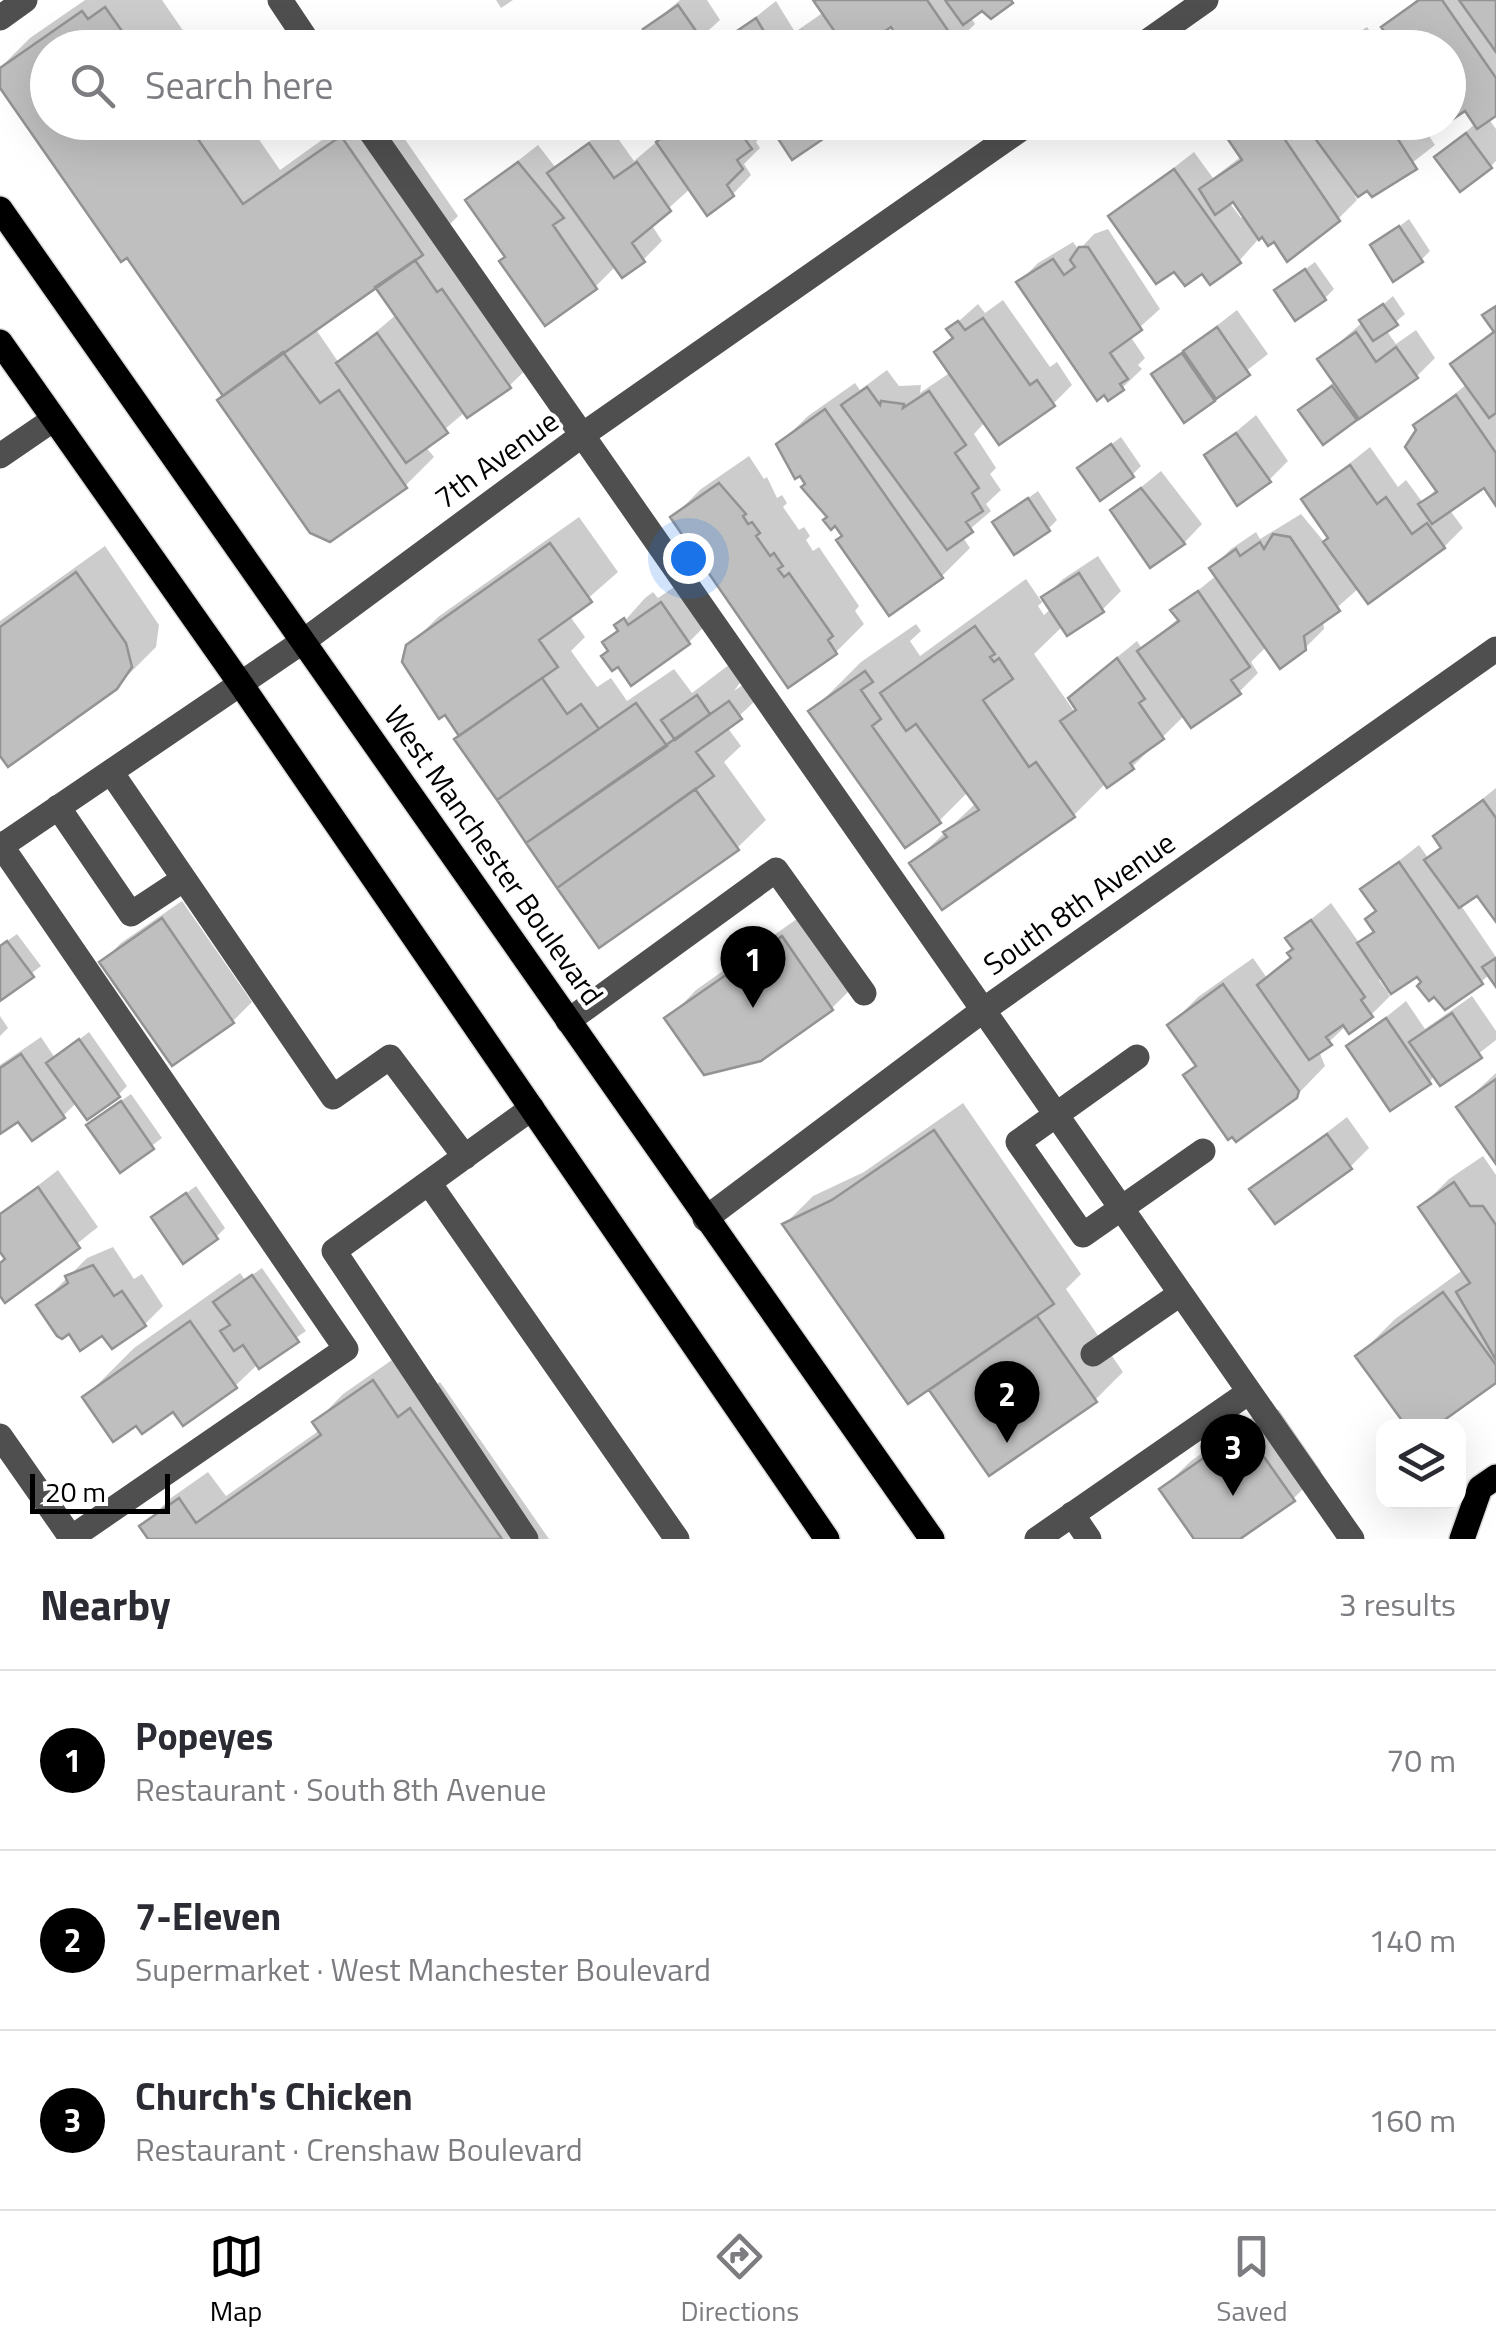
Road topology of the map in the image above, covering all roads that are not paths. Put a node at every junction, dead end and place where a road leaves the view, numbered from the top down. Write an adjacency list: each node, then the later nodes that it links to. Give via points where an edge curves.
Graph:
1 (25, 0): 4 (street)
2 (280, 0): 5 (street)
3 (1206, 0): 6 (street)
4 (0, 18)
5 (300, 30)
6 (1164, 30)
7 (376, 140): 12 (street)
8 (1005, 140): 12 (street, 7th Avenue)
9 (0, 209): 14 (main road, West Manchester Boulevard)
10 (0, 342): 11 (main road)
11 (54, 419): 13 (street); 16 (main road)
12 (581, 436): 14 (street, 7th Avenue); 22 (street)
13 (0, 456)
14 (306, 640): 16 (street, 7th Avenue); 23 (main road, West Manchester Boulevard)
15 (1496, 648): 22 (street, South 8th Avenue)
16 (240, 684): 17 (street, 7th Avenue); 25 (main road)
17 (111, 772): 18 (street, 7th Avenue); 20 (street)
18 (58, 807): 19 (street, 7th Avenue); 20 (street, via 131,914)
19 (1, 846): 38 (street, via 346,1349)
20 (184, 879): 28 (street, via 333,1097 390,1057)
21 (864, 993): 23 (street, via 776,870)
22 (982, 1011): 26 (street); 31 (street, South 8th Avenue)
23 (568, 1020): 31 (main road, West Manchester Boulevard)
24 (1137, 1056): 26 (street)
25 (532, 1108): 28 (street); 41 (main road)
26 (1055, 1116): 30 (street); 30 (street, via 1018,1142 1083,1234)
27 (1203, 1151): 30 (street)
28 (465, 1157): 29 (street)
29 (429, 1182): 39 (street, via 334,1251); 40 (street)
30 (1120, 1209): 32 (street)
31 (705, 1219): 42 (main road, West Manchester Boulevard)
32 (1180, 1294): 33 (street); 34 (street)
33 (1093, 1354)
34 (1248, 1392): 37 (street); 45 (street)
35 (0, 1436): 38 (street)
36 (1496, 1477): 46 (main road, via 1480,1488)
37 (1072, 1514): 43 (street); 44 (street)
38 (72, 1539)
39 (526, 1539)
40 (677, 1539)
41 (827, 1539)
42 (932, 1539)
43 (1037, 1539)
44 (1090, 1539)
45 (1352, 1539)
46 (1462, 1539)

